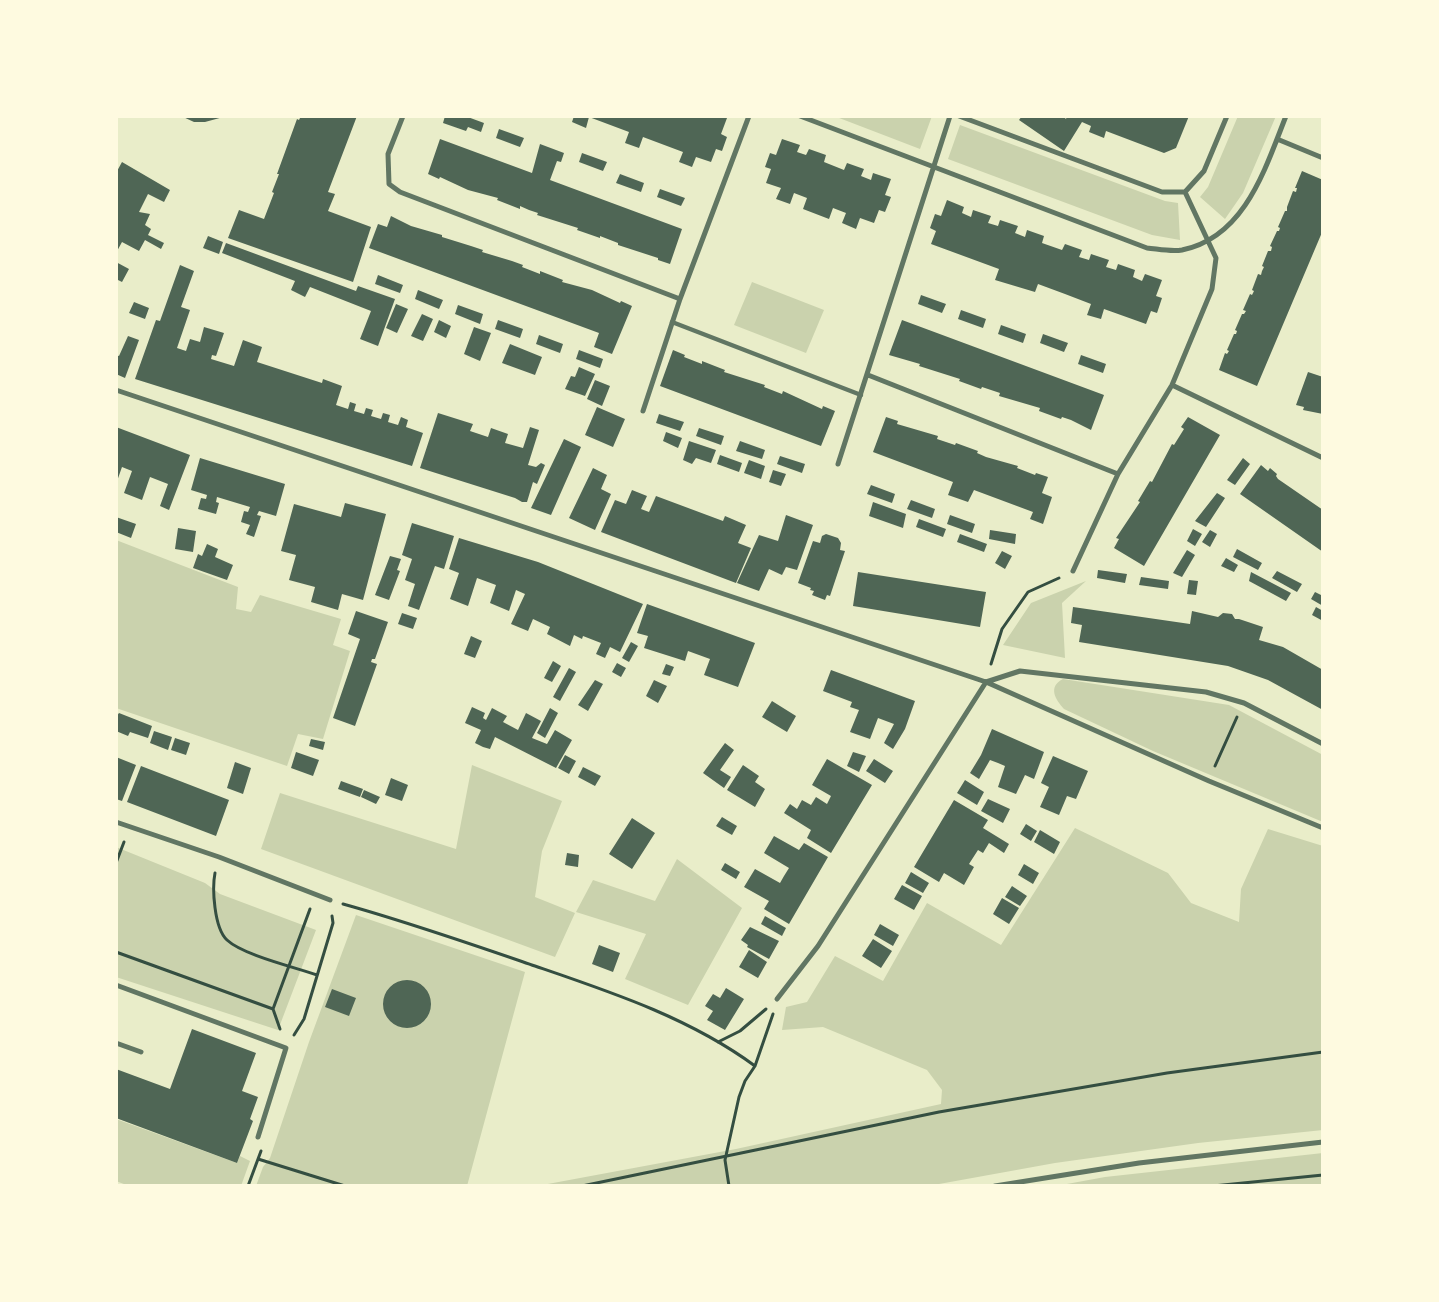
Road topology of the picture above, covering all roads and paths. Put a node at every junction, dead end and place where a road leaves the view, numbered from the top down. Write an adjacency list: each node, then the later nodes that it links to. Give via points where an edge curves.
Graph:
1 (403, 116): 13 (street, via 388,154 389,184 400,192)
2 (749, 116): 13 (street)
3 (800, 116): 10 (street)
4 (950, 116): 10 (street)
5 (959, 116): 11 (street, via 1162,192)
6 (1227, 116): 11 (street, via 1204,171)
7 (1286, 116): 8 (street)
8 (1277, 139): 9 (street); 12 (street, via 1264,172 1236,219)
9 (1323, 158)
10 (933, 165): 12 (street, via 1147,248 1180,250); 15 (street)
11 (1185, 192): 12 (street)
12 (1210, 242): 16 (street, via 1216,258 1212,289)
13 (680, 299): 14 (street)
14 (672, 322): 18 (street); 19 (street)
15 (868, 375): 18 (street); 22 (street)
16 (1172, 385): 20 (street); 22 (street)
17 (116, 390): 24 (street)
18 (862, 395): 21 (street)
19 (643, 411)
20 (1323, 458)
21 (838, 464)
22 (1118, 474): 23 (street)
23 (1072, 571): 24 (path, via 1028,592 1002,629)
24 (986, 682): 25 (street, via 1020,671 1206,692); 27 (street); 38 (street, via 818,946)
25 (1244, 703): 26 (street); 27 (path)
26 (1323, 744)
27 (1209, 781): 30 (street)
28 (116, 822): 29 (street)
29 (130, 827): 31 (street); 32 (path)
30 (1323, 828)
31 (219, 857): 33 (street); 35 (path, via 212,885 221,932 226,940 243,950)
32 (116, 862)
33 (330, 900): 35 (path, via 311,907); 36 (path, via 333,923); 40 (path, via 406,921 562,975 684,1022)
34 (116, 952): 39 (path)
35 (289, 965): 36 (path); 39 (path)
36 (317, 975): 42 (path, via 304,1019)
37 (116, 985): 42 (street)
38 (777, 999): 40 (path, via 740,1030); 45 (path)
39 (273, 1009): 42 (path)
40 (718, 1042): 45 (path)
41 (116, 1043): 43 (street)
42 (286, 1048): 46 (street)
43 (141, 1052)
44 (1323, 1052): 48 (path, via 1168,1073 939,1112)
45 (755, 1066): 48 (path, via 739,1097)
46 (258, 1137)
47 (1323, 1142): 54 (street, via 1139,1163)
48 (726, 1155): 52 (path); 53 (path)
49 (1323, 1175): 55 (path)
50 (248, 1186): 51 (path, via 257,1161)
51 (345, 1186)
52 (582, 1186)
53 (729, 1186)
54 (995, 1186)
55 (1213, 1186)

